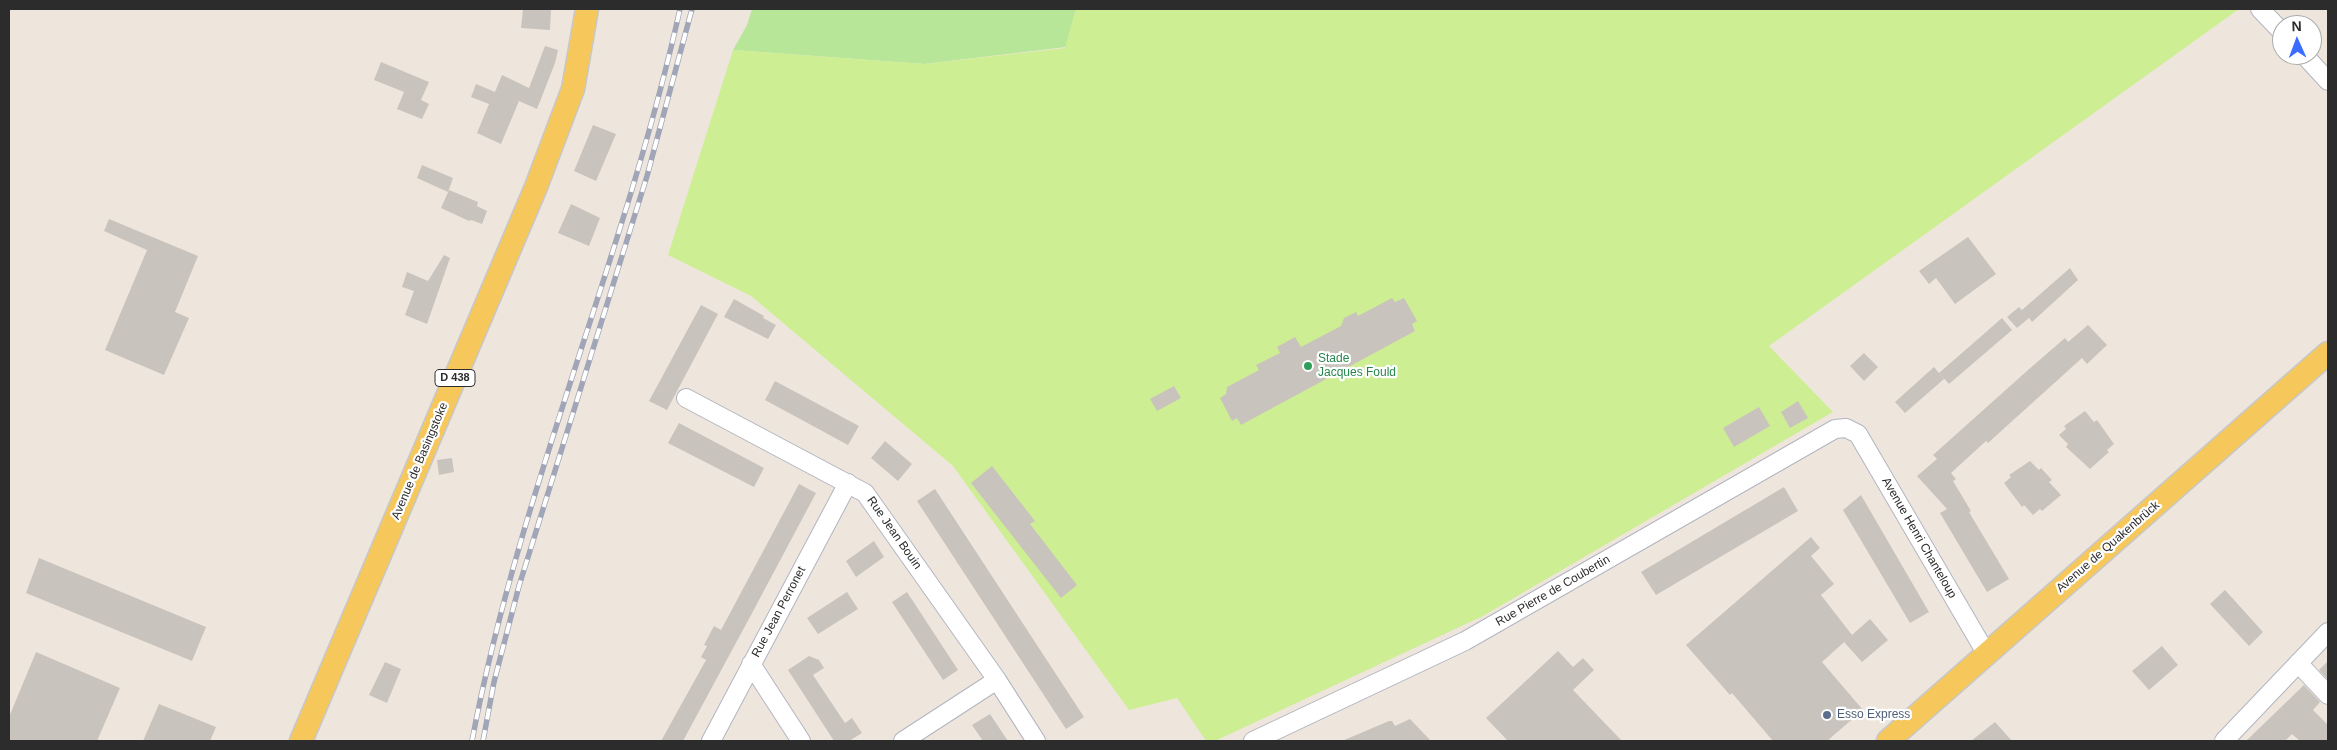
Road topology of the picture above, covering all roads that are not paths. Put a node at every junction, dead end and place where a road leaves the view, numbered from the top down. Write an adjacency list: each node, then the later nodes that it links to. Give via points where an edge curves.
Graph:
1 (587, 9): 16 (main road, Avenue de Basingstoke / D 438, via 573,89 536,187)
2 (2260, 9): 3 (street)
3 (2272, 22)
4 (2313, 65): 5 (street)
5 (2328, 81)
6 (2328, 353): 11 (main road, Avenue de Quakenbrück)
7 (686, 398): 9 (street, Rue Jean Bouin)
8 (1846, 428): 11 (street, Avenue Henri Chanteloup, via 1858,434); 21 (street, Rue Pierre de Coubertin, via 1835,429 1465,641)
9 (848, 483): 13 (street, Rue Jean Perronet); 14 (street, Rue Jean Bouin, via 866,493)
10 (2328, 632): 12 (street)
11 (1986, 653): 22 (main road, Avenue de Quakenbrück)
12 (2298, 663): 15 (street); 23 (street)
13 (751, 664): 17 (street, Rue Jean Perronet); 18 (street)
14 (997, 680): 19 (street); 20 (street, Rue Jean Bouin)
15 (2328, 695)
16 (301, 741)
17 (711, 741)
18 (801, 741)
19 (903, 741)
20 (1036, 741)
21 (1253, 741)
22 (1888, 741)
23 (2224, 741)

